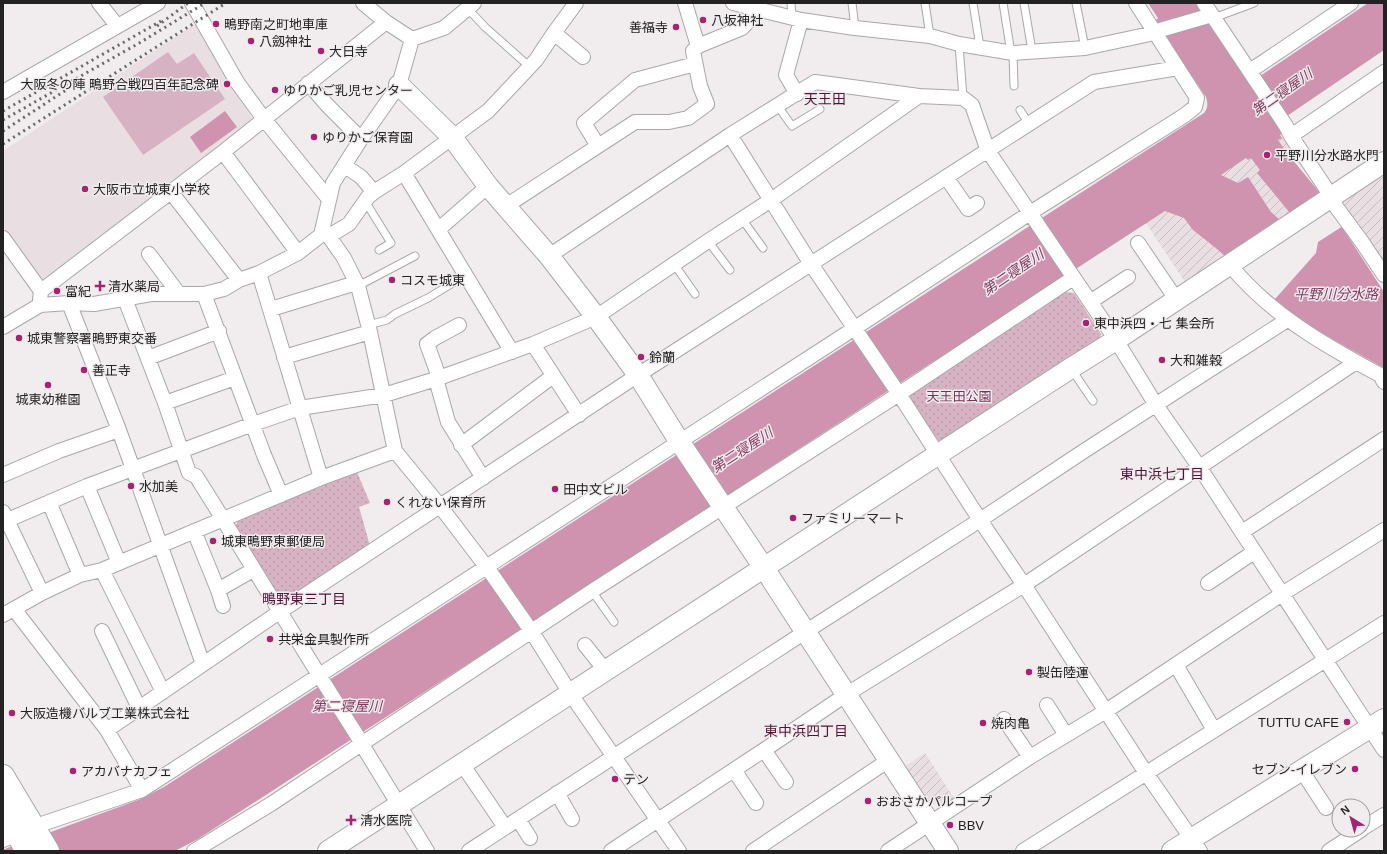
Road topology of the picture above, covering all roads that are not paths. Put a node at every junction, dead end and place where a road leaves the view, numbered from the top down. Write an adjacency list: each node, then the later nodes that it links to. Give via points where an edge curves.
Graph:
1 (99, 3): 23 (street)
2 (158, 3): 44 (street)
3 (192, 3): 51 (street, via 237,82)
4 (362, 3): 22 (street)
5 (576, 3): 26 (street)
6 (685, 3): 30 (street)
7 (733, 3): 19 (street)
8 (792, 3): 21 (lane)
9 (852, 3): 24 (lane)
10 (925, 3): 27 (lane)
11 (973, 3): 31 (lane)
12 (1003, 3): 34 (lane)
13 (1024, 3): 33 (lane)
14 (1076, 3): 32 (lane)
15 (1136, 3): 25 (street)
16 (1254, 3): 20 (lane, via 1220,16)
17 (1351, 3): 40 (street)
18 (471, 6): 28 (street, via 444,28); 37 (lane, via 485,27)
19 (759, 10): 21 (street); 30 (street, via 742,28)
20 (1208, 11): 25 (street); 40 (street)
21 (797, 19): 24 (street); 45 (street, via 786,75)
22 (386, 22): 28 (street); 41 (street)
23 (115, 23)
24 (855, 28): 27 (street)
25 (1158, 31): 32 (street); 38 (street)
26 (554, 33): 35 (street); 37 (street)
27 (930, 36): 29 (street)
28 (412, 39): 42 (street)
29 (959, 44): 31 (street); 47 (lane)
30 (698, 46): 36 (street, via 693,50)
31 (980, 48): 34 (street)
32 (1085, 48): 33 (street)
33 (1032, 51): 34 (street)
34 (1012, 53): 43 (lane)
35 (583, 57)
36 (695, 64): 57 (street, via 635,80 589,118 584,123); 57 (street, via 707,104 688,118 669,122 635,122)
37 (530, 67): 55 (street, via 488,111)
38 (1178, 68): 52 (street, via 1094,82); 72 (street, via 1197,98 1195,107)
39 (1384, 72): 54 (street)
40 (1251, 74): 54 (street)
41 (308, 83): 51 (street); 56 (street)
42 (399, 85): 55 (street); 56 (street)
43 (1014, 86)
44 (3, 91)
45 (797, 94): 46 (street, via 815,82); 48 (street)
46 (919, 96): 47 (street); 69 (street)
47 (963, 98): 58 (street, via 972,105)
48 (777, 105): 49 (lane, via 792,126); 53 (street)
49 (820, 109)
50 (1020, 110): 52 (lane)
51 (264, 119): 59 (street); 67 (street)
52 (1029, 124): 58 (street)
53 (730, 135): 69 (street); 84 (street)
54 (1291, 136): 68 (street)
55 (452, 137): 62 (street); 64 (street)
56 (361, 138): 61 (street)
57 (598, 146): 70 (street)
58 (988, 151): 63 (street); 72 (street)
59 (223, 152): 65 (street); 81 (street)
60 (1384, 162): 68 (street)
61 (345, 166): 66 (street, via 361,177); 67 (street, via 333,183)
62 (404, 173): 66 (street); 74 (street)
63 (946, 178): 71 (street); 86 (street)
64 (488, 186): 70 (street); 74 (street)
65 (171, 192): 94 (street); 99 (street)
66 (369, 196): 75 (street, via 349,224); 80 (lane, via 391,243)
67 (328, 198): 75 (street)
68 (1329, 199): 87 (street); 91 (street)
69 (770, 200): 73 (street); 86 (street)
70 (506, 206): 84 (street)
71 (968, 209)
72 (1032, 217): 92 (street); 111 (street)
73 (742, 219): 77 (street); 79 (lane)
74 (438, 229): 90 (street)
75 (326, 232): 81 (street); 95 (street, via 344,258)
76 (3, 238): 99 (street)
77 (708, 241): 85 (street); 88 (lane)
78 (1138, 243): 101 (street)
79 (763, 248)
80 (379, 250)
81 (298, 253): 89 (street)
82 (149, 254): 96 (street)
83 (415, 256): 95 (lane)
84 (549, 256): 105 (street)
85 (674, 264): 98 (lane); 105 (street)
86 (811, 264): 111 (street); 119 (street)
87 (1230, 265): 101 (street); 106 (street, via 1242,280)
88 (730, 270)
89 (259, 273): 94 (street); 104 (street)
90 (466, 275): 109 (lane); 114 (street)
91 (1384, 276)
92 (1073, 277): 102 (street); 124 (street)
93 (1128, 277): 102 (street)
94 (239, 280): 97 (street, via 224,289)
95 (357, 284): 104 (street); 109 (street)
96 (179, 294): 97 (street); 100 (street, via 151,294)
97 (204, 294): 110 (street)
98 (695, 294)
99 (41, 298): 103 (street); 108 (street)
100 (125, 299): 103 (street, via 94,304); 116 (street)
101 (1176, 300): 112 (street)
102 (1090, 302): 112 (street)
103 (69, 303): 132 (street)
104 (271, 309): 115 (street)
105 (596, 317): 113 (street); 119 (street)
106 (1287, 320): 117 (street); 128 (street)
107 (459, 325): 122 (street, via 427,344)
108 (3, 327)
109 (369, 328): 115 (street); 125 (street)
110 (219, 331): 116 (street); 121 (street)
111 (857, 332): 124 (street); 135 (street)
112 (1116, 340): 118 (street); 128 (street)
113 (533, 344): 114 (street); 120 (street)
114 (512, 352): 122 (street)
115 (284, 357): 129 (street)
116 (148, 358): 127 (street)
117 (1356, 362): 123 (street, via 1380,375); 139 (street)
118 (1071, 368): 126 (lane); 138 (street)
119 (638, 375): 130 (street); 135 (street)
120 (553, 376): 130 (street); 134 (street)
121 (236, 378): 127 (street); 131 (street)
122 (437, 378): 125 (street); 134 (street, via 448,422)
123 (1384, 382)
124 (897, 391): 138 (street); 147 (street)
125 (384, 395): 129 (street); 136 (street)
126 (1093, 401)
127 (165, 403): 137 (street)
128 (1156, 405): 139 (street); 151 (street)
129 (300, 408): 131 (street); 142 (street)
130 (579, 415): 143 (street)
131 (253, 424): 137 (street); 145 (street)
132 (119, 430): 140 (street); 141 (street, via 59,451)
133 (1384, 439): 154 (street)
134 (461, 445): 143 (street)
135 (682, 445): 147 (street); 161 (street)
136 (396, 450): 142 (street); 148 (street)
137 (181, 451): 140 (street); 150 (street, via 189,473 196,476)
138 (938, 454): 151 (street); 158 (street)
139 (1200, 468): 154 (street); 164 (street)
140 (132, 469): 144 (street); 155 (street)
141 (3, 475)
142 (321, 478): 145 (street)
143 (482, 478): 148 (street)
144 (87, 486): 146 (street); 157 (street)
145 (281, 495): 150 (street)
146 (50, 502): 149 (street); 162 (street)
147 (722, 504): 158 (street); 166 (street)
148 (440, 506): 161 (street); 171 (street)
149 (4, 518): 167 (street)
150 (223, 519): 153 (street); 160 (street)
151 (980, 520): 164 (street); 176 (street)
152 (1384, 530): 168 (street)
153 (194, 531): 155 (street); 165 (street)
154 (1242, 532): 156 (street)
155 (160, 545): 157 (street); 179 (street)
156 (1254, 552): 163 (street); 168 (street)
157 (119, 563): 159 (street)
158 (764, 568): 176 (street); 181 (street)
159 (102, 570): 162 (street); 183 (street)
160 (253, 570): 165 (street); 171 (street)
161 (489, 570): 174 (street); 182 (street)
162 (80, 575): 167 (street)
163 (1208, 583)
164 (1024, 585): 185 (street); 188 (street)
165 (218, 590): 169 (street)
166 (592, 591): 172 (lane); 174 (street)
167 (42, 593): 170 (street)
168 (1282, 594): 178 (street); 180 (street)
169 (223, 606)
170 (9, 612): 191 (street)
171 (280, 612): 179 (street); 182 (street)
172 (614, 622)
173 (1384, 623): 178 (street)
174 (530, 629): 184 (street); 194 (street)
175 (102, 632): 187 (street)
176 (805, 632): 185 (street); 197 (street)
177 (585, 645): 181 (street)
178 (1325, 661): 190 (street); 192 (street)
179 (203, 664): 183 (street)
180 (1176, 665): 188 (street); 192 (street)
181 (605, 670): 184 (street)
182 (321, 679): 194 (street); 206 (street)
183 (163, 692): 187 (street)
184 (570, 693): 197 (street); 200 (street)
185 (846, 694): 195 (street); 199 (street)
186 (1046, 705): 193 (street)
187 (139, 708): 191 (street)
188 (1106, 711): 193 (street); 203 (street)
189 (1004, 719): 198 (street)
190 (1377, 724): 196 (street); 202 (street)
191 (107, 730): 206 (street)
192 (1214, 730): 203 (street)
193 (1066, 735): 198 (street)
194 (360, 740): 209 (street); 223 (street, via 271,804)
195 (764, 750): 201 (street); 205 (street)
196 (1384, 750)
197 (614, 756): 207 (street); 215 (street)
198 (1030, 758): 216 (street)
199 (889, 760): 216 (street); 229 (street)
200 (462, 764): 209 (street); 218 (street)
201 (734, 770): 208 (street); 215 (street)
202 (1302, 771): 210 (street); 222 (street)
203 (1146, 773): 222 (street); 232 (street)
204 (3, 776): 221 (main road)
205 (786, 782)
206 (142, 790): 221 (street)
207 (557, 793): 213 (street); 214 (street)
208 (756, 803)
209 (400, 805): 224 (street); 225 (street)
210 (1326, 808)
211 (3, 810): 221 (main road)
212 (1384, 815): 217 (street)
213 (518, 819): 218 (street); 219 (street)
214 (572, 819)
215 (658, 820): 227 (street); 228 (street)
216 (931, 823): 230 (street); 231 (street)
217 (1371, 823)
218 (505, 827): 226 (street)
219 (530, 838)
220 (1348, 838): 234 (street)
221 (27, 840)
222 (1196, 845): 233 (street)
223 (194, 851)
224 (328, 851)
225 (427, 851)
226 (469, 851)
227 (611, 851)
228 (679, 851)
229 (753, 851)
230 (888, 851)
231 (948, 851)
232 (1023, 851)
233 (1172, 851)
234 (1328, 851)

